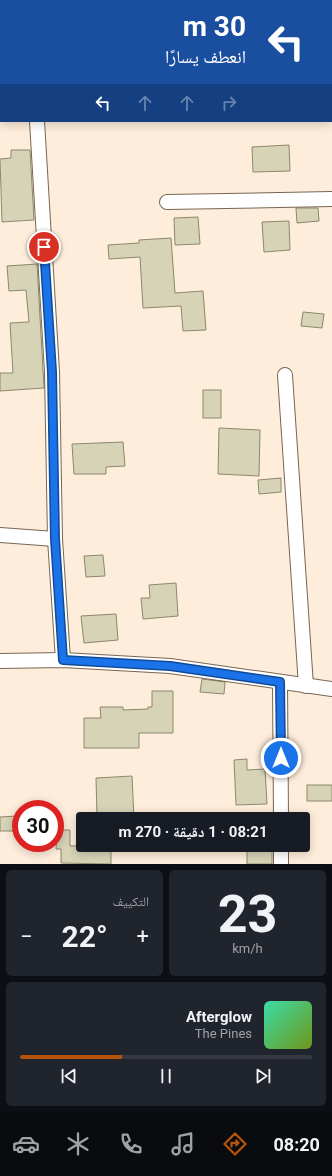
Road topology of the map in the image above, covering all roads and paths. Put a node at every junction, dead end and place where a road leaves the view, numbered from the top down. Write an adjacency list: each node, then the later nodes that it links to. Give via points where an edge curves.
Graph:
1 (37, 122): 6 (street, via 52,372)
2 (332, 199): 3 (street)
3 (168, 202)
4 (285, 375): 10 (street)
5 (0, 535): 6 (street)
6 (55, 539): 7 (street)
7 (63, 660): 8 (street); 9 (street, via 170,666)
8 (0, 661)
9 (280, 682): 10 (street); 12 (street)
10 (306, 686): 11 (street)
11 (332, 689)
12 (281, 812)
13 (281, 852): 14 (street)
14 (281, 864)

